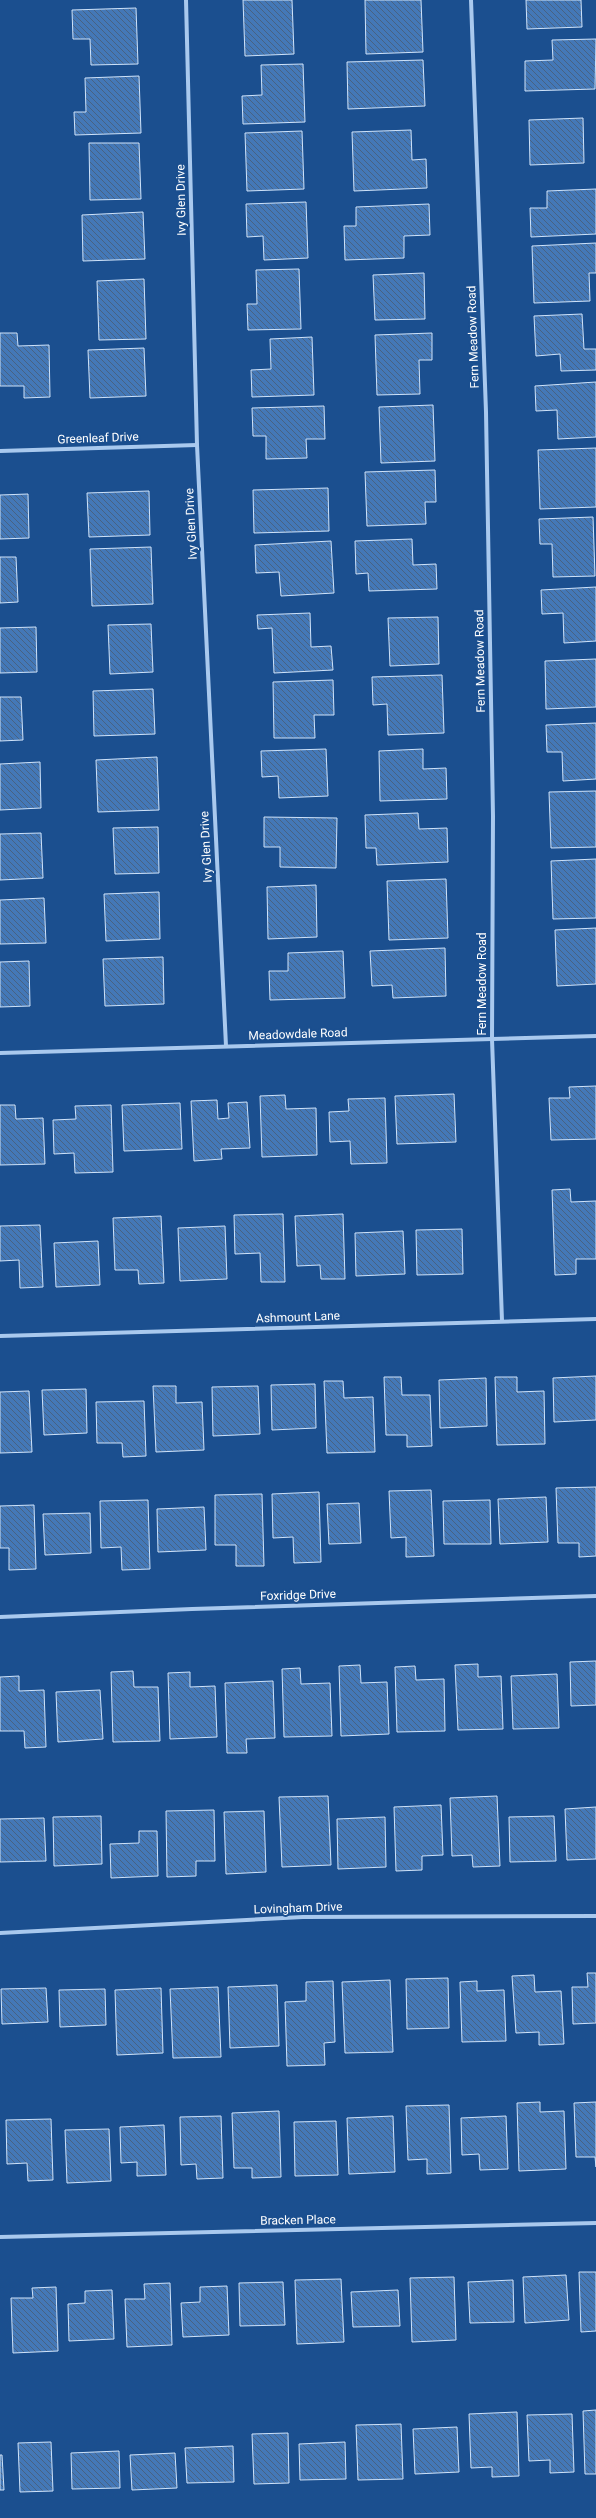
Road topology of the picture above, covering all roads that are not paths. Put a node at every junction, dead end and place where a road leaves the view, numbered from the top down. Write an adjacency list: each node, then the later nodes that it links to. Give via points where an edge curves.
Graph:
1 (186, 0): 3 (street, Ivy Glen Drive)
2 (471, 0): 6 (street, Fern Meadow Road, via 486,412 493,816)
3 (197, 444): 4 (street, Greenleaf Drive); 7 (street, Ivy Glen Drive)
4 (0, 451)
5 (596, 1036): 6 (street, Meadowdale Road)
6 (492, 1039): 7 (street, Meadowdale Road); 10 (street, Fern Meadow Road)
7 (226, 1046): 8 (street, Meadowdale Road)
8 (0, 1053)
9 (596, 1318): 10 (street, Ashmount Lane)
10 (502, 1321): 11 (street, Ashmount Lane)
11 (0, 1336)
12 (596, 1596): 13 (street, Foxridge Drive)
13 (0, 1618)
14 (596, 1916): 15 (street, Lovingham Drive, via 303,1917)
15 (0, 1932)
16 (596, 2223): 17 (street, Bracken Place)
17 (0, 2237)

